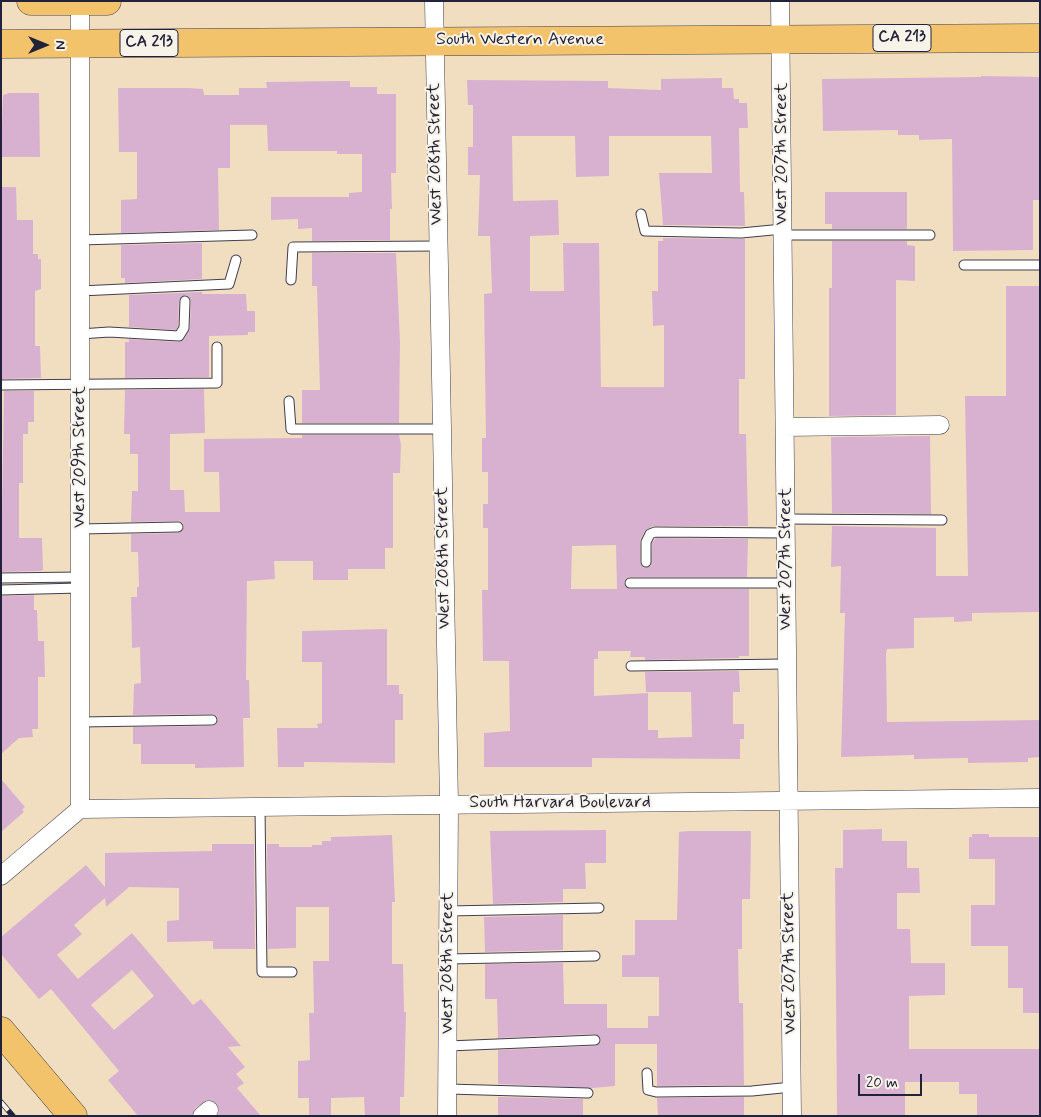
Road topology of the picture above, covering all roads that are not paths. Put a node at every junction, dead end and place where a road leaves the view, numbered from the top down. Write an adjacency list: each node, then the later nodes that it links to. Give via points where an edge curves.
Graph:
1 (31, 1): 5 (main road)
2 (107, 1): 5 (main road)
3 (434, 1): 8 (street, West 208th Street)
4 (780, 1): 7 (street, West 207th Street)
5 (80, 2): 10 (street, West 209th Street)
6 (1040, 38): 7 (main road, South Western Avenue / CA 213)
7 (781, 39): 8 (main road, South Western Avenue / CA 213); 12 (street, West 207th Street)
8 (434, 40): 10 (main road, South Western Avenue / CA 213); 16 (street, West 208th Street)
9 (1, 44): 10 (main road, South Western Avenue / CA 213)
10 (80, 44): 15 (street, West 209th Street)
11 (641, 214): 12 (lane, via 645,232)
12 (783, 232): 14 (lane); 29 (street, West 207th Street)
13 (252, 235): 15 (lane)
14 (930, 235)
15 (80, 240): 21 (street, West 209th Street)
16 (438, 246): 20 (lane, via 293,247); 30 (street, West 208th Street)
17 (236, 260): 21 (lane, via 229,284)
18 (1040, 265): 19 (lane)
19 (964, 266)
20 (291, 280)
21 (80, 291): 23 (street, West 209th Street)
22 (185, 301): 23 (lane, via 184,328 180,336 108,332)
23 (80, 334): 25 (street, West 209th Street)
24 (217, 348): 25 (lane, via 217,383)
25 (80, 384): 26 (lane); 34 (street, West 209th Street)
26 (1, 385)
27 (289, 401): 30 (lane, via 291,429)
28 (940, 425): 29 (street)
29 (785, 426): 32 (street, West 207th Street)
30 (442, 429): 47 (street, West 208th Street)
31 (942, 520): 32 (lane)
32 (785, 526): 35 (lane, via 655,532 646,542); 39 (street, West 207th Street)
33 (178, 527): 34 (lane)
34 (80, 529): 37 (street, West 209th Street)
35 (646, 562)
36 (1, 578): 37 (lane)
37 (80, 583): 40 (lane); 44 (street, West 209th Street)
38 (630, 583): 39 (lane)
39 (786, 583): 41 (street, West 207th Street)
40 (1, 590)
41 (786, 664): 42 (lane); 46 (street, West 207th Street)
42 (631, 666)
43 (212, 720): 44 (lane)
44 (80, 722): 49 (street, West 209th Street)
45 (1040, 798): 46 (street, South Harvard Boulevard)
46 (787, 801): 47 (street, South Harvard Boulevard); 60 (street, West 207th Street)
47 (449, 804): 48 (street, South Harvard Boulevard); 52 (street, West 208th Street)
48 (260, 806): 49 (street, South Harvard Boulevard); 55 (lane, via 262,972)
49 (80, 809): 50 (street)
50 (1, 876)
51 (598, 908): 52 (lane)
52 (448, 911): 54 (street, West 208th Street)
53 (595, 956): 54 (lane)
54 (448, 959): 58 (street, West 208th Street)
55 (292, 972)
56 (1, 1031): 63 (main road)
57 (595, 1040): 58 (lane)
58 (448, 1046): 61 (street, West 208th Street)
59 (647, 1073): 60 (lane, via 648,1090 656,1092)
60 (792, 1087): 65 (street, West 207th Street)
61 (448, 1089): 62 (lane); 64 (street, West 208th Street)
62 (588, 1092)
63 (72, 1116)
64 (448, 1116)
65 (792, 1116)

